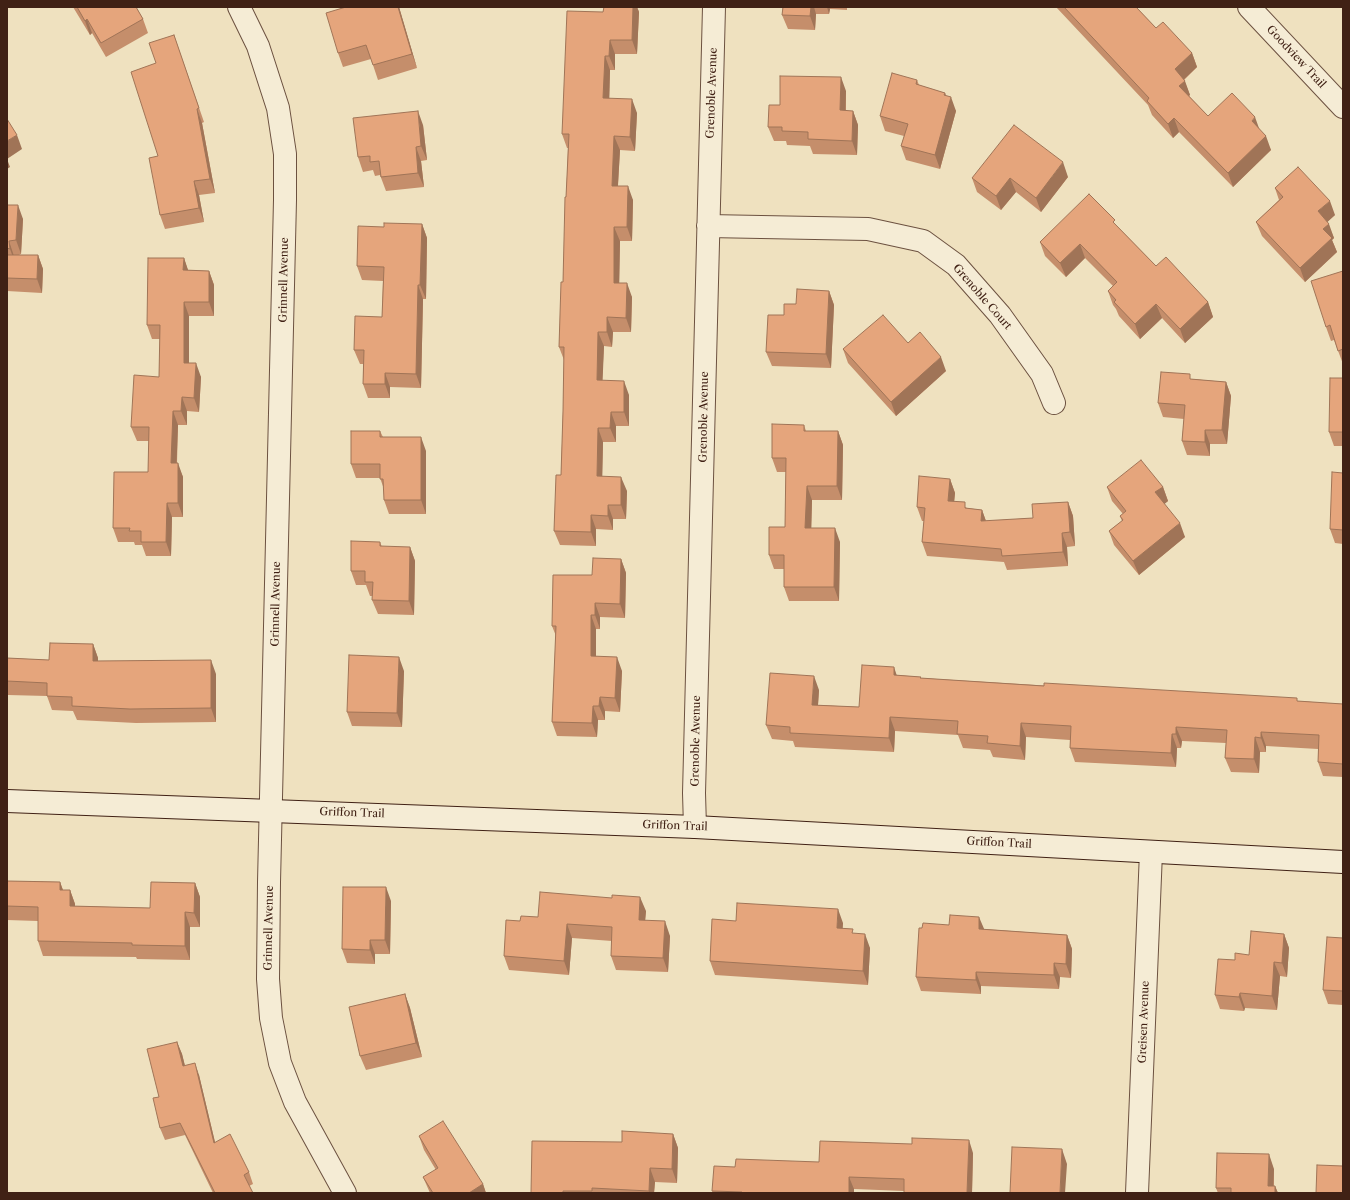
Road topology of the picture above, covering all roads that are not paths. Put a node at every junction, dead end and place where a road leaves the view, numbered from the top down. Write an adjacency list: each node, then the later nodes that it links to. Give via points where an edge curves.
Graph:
1 (239, 7): 8 (street, Grinnell Avenue, via 258,46 278,108 285,154)
2 (714, 7): 5 (street, Grenoble Avenue)
3 (1249, 7): 4 (street, Goodview Trail)
4 (1343, 107)
5 (708, 226): 6 (street, Grenoble Court, via 868,229 924,241 956,265 1000,315 1042,374); 9 (street, Grenoble Avenue)
6 (1054, 404)
7 (7, 801): 8 (street, Griffon Trail)
8 (271, 810): 9 (street, Griffon Trail); 12 (street, Grinnell Avenue, via 268,979 271,1018 280,1063 295,1102)
9 (695, 827): 10 (street, Griffon Trail)
10 (1151, 852): 11 (street, Griffon Trail); 13 (street, Greisen Avenue)
11 (1343, 862)
12 (345, 1193)
13 (1137, 1193)

